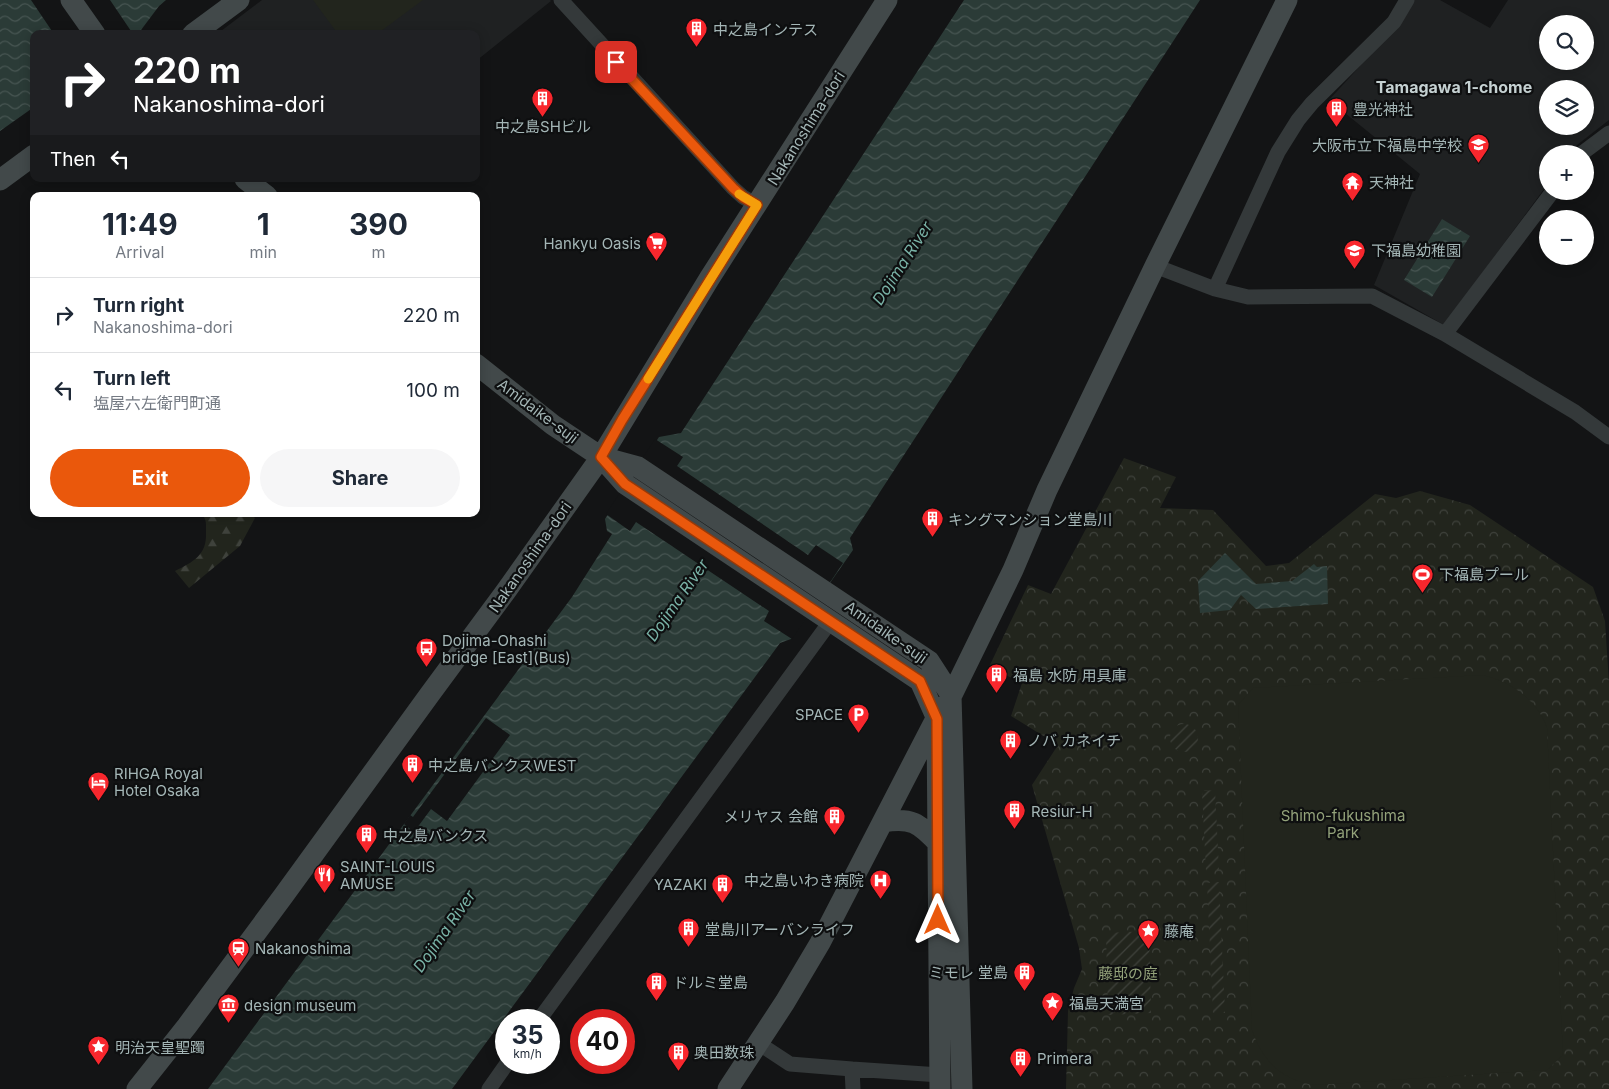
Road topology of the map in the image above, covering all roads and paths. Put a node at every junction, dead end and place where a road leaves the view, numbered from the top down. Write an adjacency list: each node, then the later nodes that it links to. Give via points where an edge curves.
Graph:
1 (71, 0): 7 (street)
2 (238, 0): 8 (street)
3 (561, 0): 16 (street, via 733,188)
4 (888, 0): 16 (street, Nakanoshima-dori)
5 (1287, 0): 17 (street)
6 (1407, 0): 18 (street, via 1394,22 1312,103 1291,131 1278,152)
7 (92, 30)
8 (198, 30)
9 (1609, 132): 10 (street)
10 (1592, 145)
11 (30, 158): 12 (street)
12 (0, 180)
13 (249, 182): 14 (street)
14 (261, 192)
15 (1546, 200): 19 (street)
16 (757, 205): 22 (street, Nakanoshima-dori)
17 (1155, 266): 18 (street); 25 (street, via 1047,490 1006,584)
18 (1215, 289): 19 (street, via 1248,297 1372,296)
19 (1445, 334): 21 (street, via 1575,412)
20 (480, 367): 22 (street, Amidaike-suji, via 553,426)
21 (1609, 437)
22 (601, 457): 23 (street, Amidaike-suji, via 626,485); 24 (street, Amidaike-suji, via 638,467); 35 (street, Nakanoshima-dori, via 209,998)
23 (830, 622): 26 (street, Amidaike-suji, via 920,681); 30 (street)
24 (925, 658): 25 (street, Amidaike-suji); 26 (street, via 935,684)
25 (950, 695): 26 (street); 27 (street); 39 (street, Amidaike-suji)
26 (937, 719): 27 (street, Amidaike-suji); 28 (street)
27 (937, 741): 29 (street, Amidaike-suji)
28 (883, 822): 29 (street, via 914,822); 31 (street, via 820,943)
29 (938, 843): 34 (street, Amidaike-suji)
30 (547, 1009)
31 (758, 1043): 32 (street, via 790,1064); 37 (street)
32 (852, 1069): 34 (street); 38 (street)
33 (500, 1074): 36 (street)
34 (940, 1082)
35 (137, 1089)
36 (489, 1089)
37 (728, 1089)
38 (853, 1089)
39 (962, 1089)

